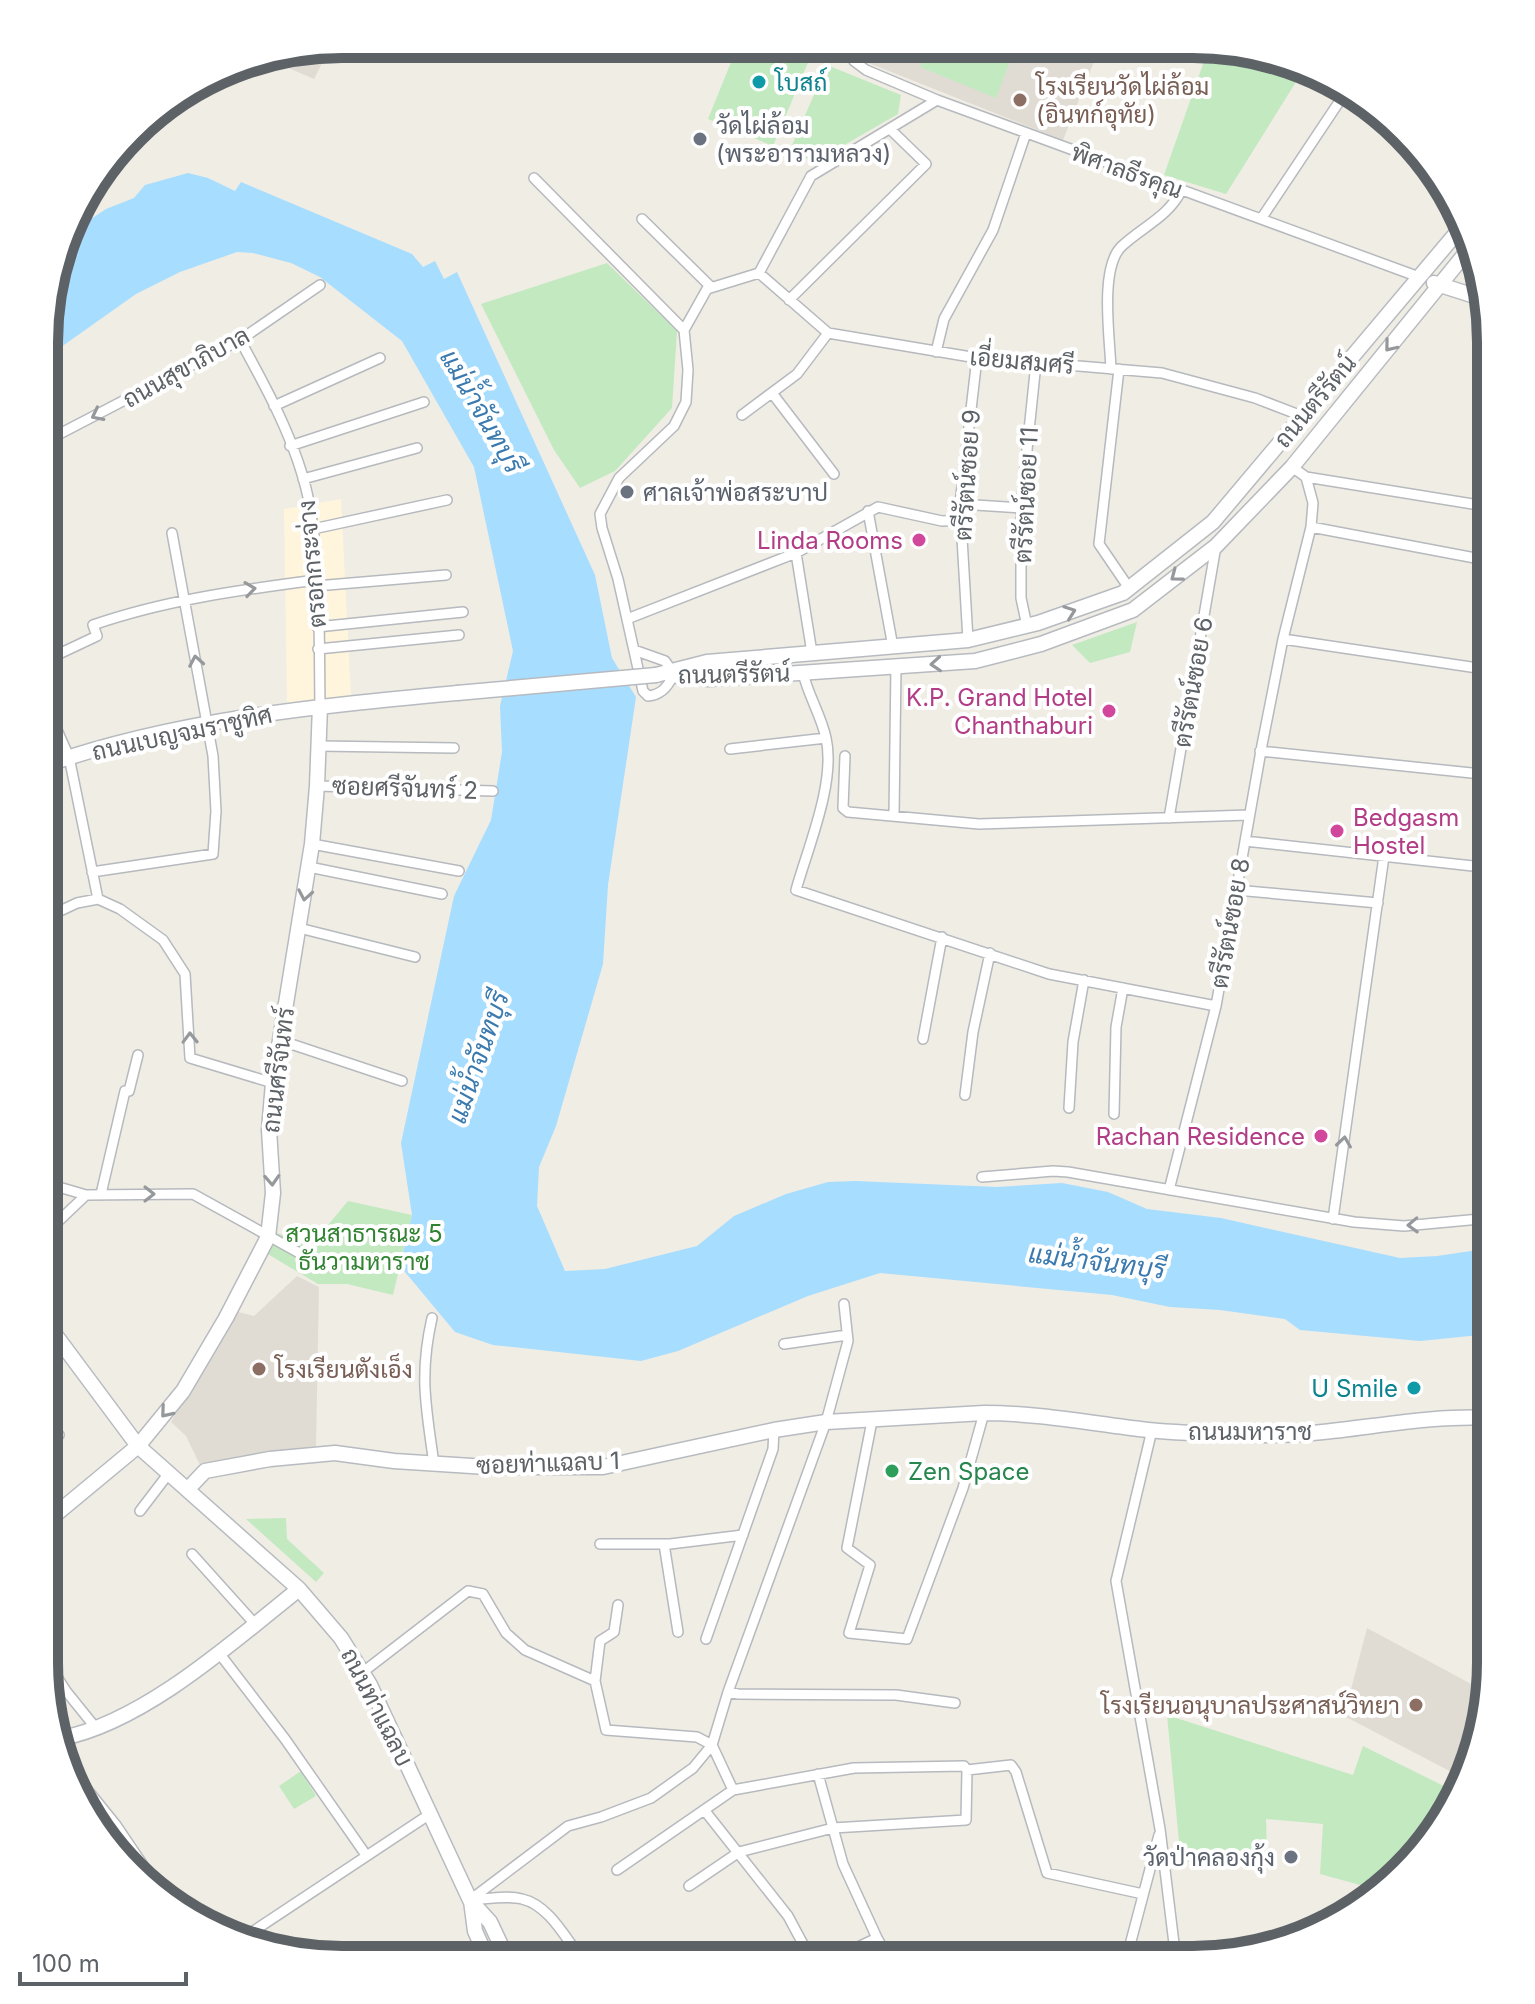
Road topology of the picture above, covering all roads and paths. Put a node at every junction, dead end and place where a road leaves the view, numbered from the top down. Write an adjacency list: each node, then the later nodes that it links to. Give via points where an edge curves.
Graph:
1 (854, 58): 2 (street, พิศาลธีรคุณ, via 866,70)
2 (937, 100): 4 (street); 5 (street, พิศาลธีรคุณ)
3 (1341, 100): 9 (street)
4 (890, 129): 12 (street, via 811,176); 18 (street, via 926,164)
5 (1026, 133): 7 (street, พิศาลธีรคุณ); 22 (street, via 993,230 944,319)
6 (534, 178): 19 (street)
7 (1181, 191): 9 (street, พิศาลธีรคุณ); 26 (street, via 1172,207 1122,246 1110,265)
8 (642, 219): 16 (street)
9 (1261, 219): 13 (street, พิศาลธีรคุณ)
10 (1455, 234): 13 (main road, ถนนตรีรัตน์)
11 (1463, 256): 15 (main road, ถนนตรีรัตน์)
12 (759, 273): 16 (street); 18 (street)
13 (1419, 277): 15 (main road); 31 (main road, ถนนตรีรัตน์)
14 (320, 285): 21 (street, ถนนสุขาภิบาล)
15 (1440, 285): 17 (main road); 35 (main road, ถนนตรีรัตน์, one-way to 35)
16 (711, 287): 19 (street)
17 (1474, 296)
18 (789, 300): 20 (street)
19 (684, 330): 56 (street, via 688,385 681,417 619,478 600,514)
20 (828, 333): 22 (street, เอี่ยมสมศรี); 27 (street, via 797,374)
21 (240, 340): 29 (street, ตรอกกระจ่าง); 32 (street, ถนนสุขาภิบาล, one-way to 32)
22 (936, 352): 24 (street, เอี่ยมสมศรี)
23 (380, 358): 29 (street)
24 (977, 358): 25 (street, เอี่ยมสมศรี); 40 (street, ตรีรัตน์ซอย 9)
25 (1036, 363): 26 (street, เอี่ยมสมศรี); 42 (street, ตรีรัตน์ซอย 11)
26 (1115, 369): 31 (street, เอี่ยมสมศรี, via 1162,373); 53 (street, via 1099,544)
27 (772, 393): 30 (street); 36 (street)
28 (424, 402): 33 (street)
29 (274, 406): 33 (street, ตรอกกระจ่าง)
30 (742, 415)
31 (1302, 416): 53 (main road, ถนนตรีรัตน์, via 1213,522)
32 (58, 435)
33 (290, 446): 38 (street, ตรอกกระจ่าง)
34 (417, 448): 38 (street)
35 (1292, 467): 37 (street); 48 (main road, ถนนตรีรัตน์)
36 (834, 474)
37 (1306, 477): 41 (street); 45 (street, ตรีรัตน์ซอย 8, via 1313,503)
38 (303, 479): 46 (street, ตรอกกระจ่าง)
39 (447, 500): 46 (street)
40 (960, 504): 42 (street); 44 (street, ตรีรัตน์ซอย 9)
41 (1477, 505)
42 (1021, 508): 57 (street, ตรีรัตน์ซอย 11, via 1021,598)
43 (868, 511): 44 (street, via 878,507); 49 (street); 62 (street)
44 (961, 520): 61 (street, ตรีรัตน์ซอย 9)
45 (1311, 527): 50 (street); 60 (street, ตรีรัตน์ซอย 8)
46 (313, 529): 52 (street, ตรอกกระจ่าง)
47 (172, 533): 54 (street)
48 (1216, 546): 67 (main road, ถนนตรีรัตน์, one-way to 67, via 1133,610 1041,644 975,661); 87 (street, ตรีรัตน์ซอย 6)
49 (796, 553): 56 (street); 65 (street)
50 (1477, 558)
51 (446, 575): 52 (street)
52 (316, 583): 54 (street, one-way to 52); 58 (street, ตรอกกระจ่าง)
53 (1129, 588): 57 (main road, ถนนตรีรัตน์, one-way to 53)
54 (185, 600): 66 (street, via 93,625 97,636); 72 (street, one-way to 54)
55 (463, 612): 58 (street)
56 (627, 619): 64 (street)
57 (1027, 626): 61 (main road, ถนนตรีรัตน์)
58 (317, 627): 63 (street, ตรอกกระจ่าง)
59 (459, 635): 63 (street)
60 (1283, 639): 68 (street); 78 (street, ตรีรัตน์ซอย 8)
61 (968, 640): 62 (main road, ถนนตรีรัตน์)
62 (893, 647): 65 (main road, ถนนตรีรัตน์)
63 (318, 649): 71 (street, ตรอกกระจ่าง)
64 (634, 650): 70 (street, via 665,661); 70 (street, via 645,694 663,691)
65 (812, 653): 70 (main road, ถนนตรีรัตน์, via 707,662)
66 (58, 654)
67 (896, 667): 69 (main road, ถนนตรีรัตน์); 85 (street)
68 (1477, 668)
69 (803, 673): 70 (main road, ถนนตรีรัตน์, via 709,679); 74 (street)
70 (666, 674): 71 (main road, ถนนตรีรัตน์, bridge)
71 (320, 706): 72 (main road, ถนนเบญจมราชูทิศ); 75 (main road, ถนนศรีจันทร์)
72 (206, 722): 80 (main road, ถนนเบญจมราชูทิศ); 94 (street, via 216,786 213,854)
73 (58, 732): 80 (street)
74 (826, 738): 77 (street); 101 (street, ตรีรัตน์ซอย 8, via 826,782 796,890)
75 (319, 746): 76 (street); 83 (main road, ถนนศรีจันทร์)
76 (454, 748)
77 (730, 749)
78 (1260, 751): 82 (street); 86 (street, ตรีรัตน์ซอย 8)
79 (845, 756): 85 (street, via 845,811)
80 (69, 757): 81 (main road, ถนนเบญจมราชูทิศ); 94 (street)
81 (58, 761)
82 (1477, 774)
83 (317, 786): 84 (street, ซอยศรีจันทร์ 2); 89 (main road, ถนนศรีจันทร์)
84 (493, 791)
85 (894, 815): 87 (street, via 979,824)
86 (1249, 815): 87 (street); 88 (street, ตรีรัตน์ซอย 8)
87 (1169, 818)
88 (1245, 841): 90 (street); 95 (street, ตรีรัตน์ซอย 8)
89 (312, 844): 92 (main road, ถนนศรีจันทร์); 93 (street)
90 (1384, 856): 91 (street); 98 (street)
91 (1473, 866)
92 (309, 867): 96 (street); 100 (main road, ถนนศรีจันทร์, one-way to 100)
93 (459, 871)
94 (92, 872): 97 (street)
95 (1236, 890): 98 (street); 106 (street, ตรีรัตน์ซอย 8)
96 (442, 894)
97 (98, 899): 99 (street); 111 (street, one-way to 97, via 190,1058 185,974 163,940)
98 (1378, 903): 120 (street, one-way to 98)
99 (58, 912)
100 (299, 928): 103 (street); 108 (main road, ถนนศรีจันทร์)
101 (942, 937): 102 (street, ตรีรัตน์ซอย 8); 107 (street)
102 (990, 953): 104 (street, ตรีรัตน์ซอย 8); 112 (street)
103 (415, 957)
104 (1084, 980): 105 (street, ตรีรัตน์ซอย 8); 113 (street)
105 (1123, 988): 106 (street, ตรีรัตน์ซอย 8); 114 (street, via 1116,1027)
106 (1216, 1006): 117 (street)
107 (923, 1039)
108 (279, 1040): 110 (street); 111 (main road, ถนนศรีจันทร์)
109 (138, 1055): 118 (street)
110 (402, 1081)
111 (273, 1083): 123 (main road, ถนนศรีจันทร์, one-way to 123)
112 (965, 1095)
113 (1069, 1108)
114 (1114, 1114)
115 (982, 1177): 117 (street, via 1053,1171)
116 (58, 1187): 119 (street)
117 (1169, 1190): 120 (street)
118 (101, 1194): 119 (street); 123 (street, one-way to 123, via 193,1194)
119 (86, 1195): 122 (street)
120 (1333, 1219): 121 (street, one-way to 120, via 1404,1226)
121 (1476, 1219)
122 (58, 1222)
123 (268, 1237): 124 (street); 137 (main road, ถนนศรีจันทร์, one-way to 137, via 183,1391)
124 (312, 1260)
125 (844, 1304): 127 (street)
126 (432, 1318): 138 (street, via 423,1370)
127 (847, 1335): 129 (street); 134 (street)
128 (58, 1338): 137 (main road, ถนนท่าแฉลบ)
129 (784, 1344)
130 (984, 1413): 131 (main road, ซอยท่าแฉลบ 1); 133 (main road, ซอยท่าแฉลบ 1); 133 (street, via 963,1488 907,1639 849,1633 870,1565 847,1548)
131 (1010, 1413): 136 (main road, ถนนมหาราช)
132 (1476, 1417): 136 (main road, ถนนมหาราช, via 1267,1435)
133 (872, 1421): 134 (main road, ซอยท่าแฉลบ 1)
134 (826, 1422): 135 (main road, ซอยท่าแฉลบ 1); 156 (street)
135 (774, 1430): 138 (main road, ซอยท่าแฉลบ 1, via 603,1467); 143 (street, via 773,1449)
136 (1152, 1430): 168 (street, via 1116,1581)
137 (138, 1446): 139 (main road, ถนนท่าแฉลบ); 142 (main road, ถนนศรีจันทร์)
138 (434, 1464): 140 (main road, ซอยท่าแฉลบ 1, via 335,1453 270,1459 205,1471)
139 (169, 1473): 140 (main road, ถนนท่าแฉลบ); 141 (street)
140 (188, 1489): 147 (main road, ถนนท่าแฉลบ)
141 (140, 1511)
142 (58, 1512)
143 (743, 1535): 145 (street); 151 (street)
144 (600, 1544): 145 (street)
145 (664, 1544): 150 (street)
146 (192, 1554): 149 (street)
147 (299, 1589): 149 (main road); 153 (main road, ถนนท่าแฉลบ)
148 (618, 1605): 155 (street, via 616,1629 598,1646)
149 (255, 1624): 152 (main road)
150 (678, 1632)
151 (706, 1639)
152 (219, 1653): 158 (main road, via 145,1703); 170 (street)
153 (363, 1672): 155 (street, via 468,1591 483,1594 506,1633 525,1650); 166 (main road, ถนนท่าแฉลบ)
154 (59, 1680): 158 (street)
155 (595, 1681): 160 (street, via 606,1730 697,1737)
156 (728, 1692): 157 (street, via 896,1695); 160 (street)
157 (955, 1703)
158 (95, 1727): 159 (main road)
159 (68, 1736)
160 (712, 1745): 163 (street); 175 (street, via 693,1768 651,1798 568,1826)
161 (967, 1770): 162 (street, via 854,1768); 167 (street, via 966,1820); 174 (street, via 1011,1765 1047,1873)
162 (818, 1774): 163 (street); 167 (street)
163 (733, 1790): 165 (street)
164 (89, 1792): 171 (street)
165 (705, 1811): 169 (street); 172 (street)
166 (430, 1814): 170 (street); 175 (main road, ถนนท่าแฉลบ)
167 (833, 1828): 169 (street); 177 (street, via 843,1864)
168 (1160, 1829): 174 (street); 185 (street)
169 (739, 1852): 173 (street); 181 (street)
170 (366, 1855): 176 (street)
171 (143, 1865)
172 (617, 1870)
173 (689, 1886)
174 (1143, 1894): 184 (street)
175 (470, 1900): 178 (main road, ถนนท่าแฉลบ); 179 (main road, ถนนท่าแฉลบ, via 490,1922); 180 (street, via 531,1902)
176 (253, 1931)
177 (877, 1938): 182 (street); 183 (street)
178 (482, 1946)
179 (501, 1946)
180 (572, 1946)
181 (804, 1946)
182 (860, 1946)
183 (882, 1946)
184 (1130, 1946)
185 (1174, 1946)

